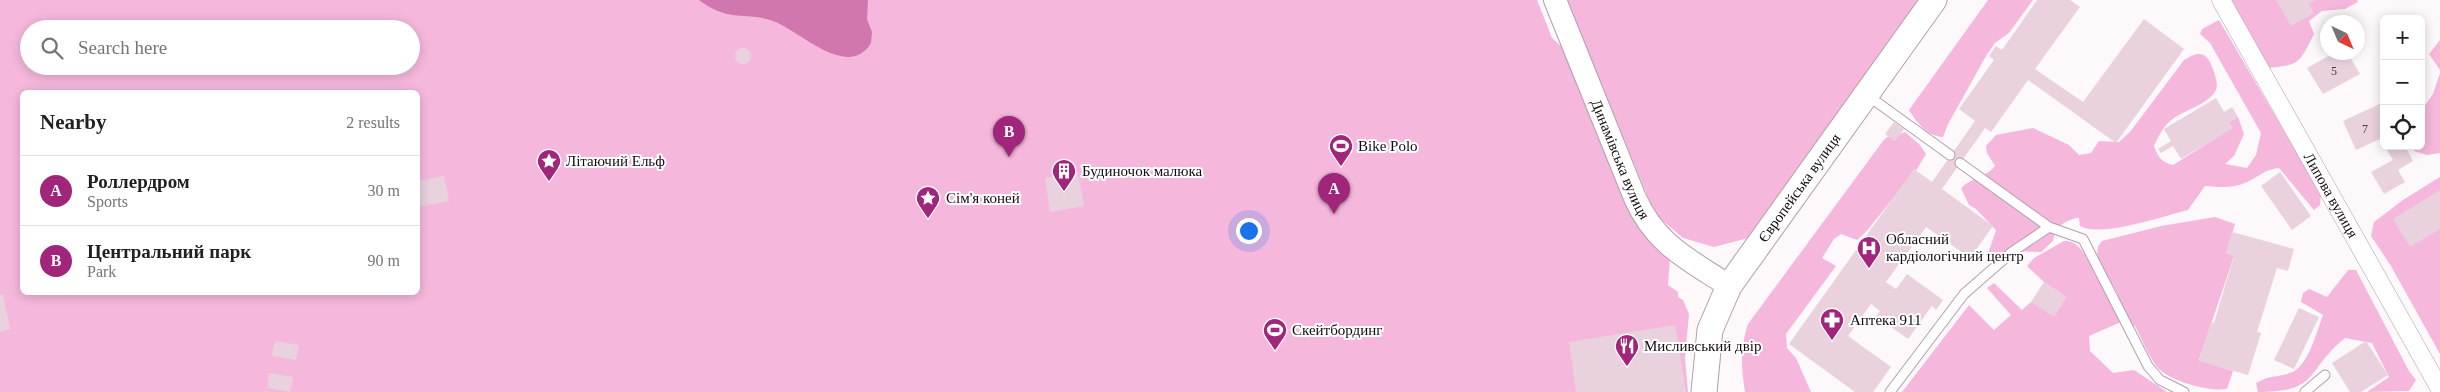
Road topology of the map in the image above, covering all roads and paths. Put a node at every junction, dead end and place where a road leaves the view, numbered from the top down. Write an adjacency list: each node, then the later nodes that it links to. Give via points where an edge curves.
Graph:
1 (1555, 0): 8 (street, Динамівська вулиця, via 1647,222 1661,240)
2 (1934, 0): 4 (main road, Європейська вулиця)
3 (2221, 0): 10 (street, Липова вулиця)
4 (1866, 95): 5 (lane); 8 (main road, Європейська вулиця)
5 (1950, 156)
6 (1960, 163): 7 (lane)
7 (2049, 227): 12 (lane, via 2012,252 1964,294); 13 (lane, via 2083,239 2148,366 2160,380)
8 (1729, 286): 11 (main road, Європейська вулиця, via 1710,330)
9 (2325, 375): 14 (lane)
10 (2440, 389)
11 (1704, 392)
12 (1890, 392)
13 (2184, 392)
14 (2305, 392)

